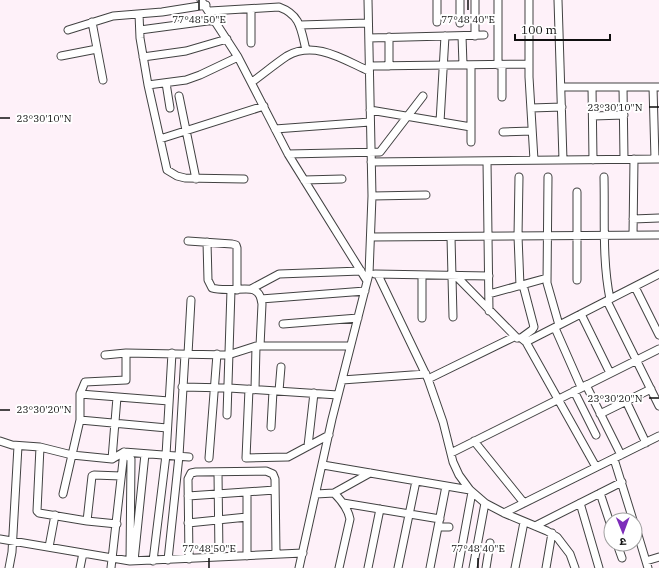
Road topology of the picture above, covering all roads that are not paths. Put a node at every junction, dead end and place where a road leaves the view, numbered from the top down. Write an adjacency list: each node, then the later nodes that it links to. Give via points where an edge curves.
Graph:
1 (368, 0): 15 (street)
2 (437, 0): 14 (street)
3 (460, 0): 16 (street)
4 (475, 0): 23 (street)
5 (498, 0): 37 (street)
6 (529, 0): 33 (street)
7 (558, 0): 44 (street)
8 (279, 4): 10 (street); 17 (street, via 296,18)
9 (205, 6): 10 (street); 11 (street); 12 (street)
10 (251, 9): 27 (street)
11 (139, 14): 13 (street, via 113,16); 19 (street)
12 (215, 20): 19 (street); 26 (street)
13 (92, 22): 18 (street); 28 (street)
14 (437, 22)
15 (368, 23): 17 (street); 25 (street)
16 (460, 23)
17 (300, 25): 29 (street)
18 (68, 30)
19 (140, 30): 31 (street)
20 (484, 35): 23 (street)
21 (445, 36): 22 (street); 24 (street); 34 (street)
22 (462, 36): 23 (street); 35 (street)
23 (475, 36)
24 (389, 37): 25 (street); 38 (street)
25 (369, 38): 39 (street)
26 (227, 39): 31 (street, via 186,51); 32 (street)
27 (251, 43)
28 (97, 49): 30 (street); 40 (street)
29 (306, 50): 39 (street, via 329,53); 41 (street, via 288,56)
30 (61, 56)
31 (143, 57): 43 (street)
32 (238, 57): 41 (street); 42 (street, via 200,75)
33 (529, 64): 37 (street); 54 (street)
34 (443, 65): 35 (street); 38 (street); 60 (street)
35 (463, 65): 36 (street)
36 (471, 65): 37 (street); 61 (street)
37 (500, 65): 50 (street)
38 (389, 66): 39 (street)
39 (369, 69): 55 (street)
40 (103, 80)
41 (252, 82): 51 (street)
42 (166, 83): 43 (street); 53 (street)
43 (148, 85): 66 (street)
44 (562, 87): 45 (street); 52 (street)
45 (592, 87): 46 (street); 58 (street)
46 (623, 87): 47 (street); 56 (street)
47 (656, 87): 72 (street)
48 (179, 96): 63 (street)
49 (423, 96): 57 (street)
50 (502, 98)
51 (264, 106): 62 (street); 63 (street)
52 (562, 107): 54 (street); 74 (street)
53 (170, 108)
54 (531, 108): 65 (street)
55 (370, 110): 57 (street); 59 (street)
56 (624, 115): 58 (street); 70 (street)
57 (408, 116): 60 (street); 68 (street, via 380,152)
58 (593, 116): 75 (street)
59 (370, 122): 62 (street); 68 (street)
60 (440, 122): 61 (street)
61 (471, 127): 67 (street)
62 (275, 129): 69 (street)
63 (186, 130): 66 (street); 81 (street)
64 (503, 132): 65 (street)
65 (532, 132): 73 (street)
66 (160, 139): 81 (street, via 167,170 176,176)
67 (471, 142)
68 (371, 152): 69 (street); 77 (street)
69 (288, 154): 84 (street)
70 (624, 159): 71 (street); 75 (street)
71 (634, 159): 72 (street); 89 (street)
72 (657, 159)
73 (534, 160): 74 (street); 76 (street)
74 (563, 160): 75 (street)
75 (594, 160)
76 (487, 161): 77 (street); 92 (street)
77 (371, 162): 87 (street)
78 (519, 177): 93 (street)
79 (548, 177): 94 (street)
80 (604, 177): 96 (street)
81 (196, 178): 82 (street)
82 (244, 179)
83 (342, 179): 84 (street)
84 (304, 180): 101 (street)
85 (577, 192): 95 (street)
86 (426, 195): 87 (street)
87 (372, 196): 97 (street)
88 (659, 218): 89 (street)
89 (633, 219): 90 (street)
90 (633, 235): 91 (street); 96 (street)
91 (659, 235)
92 (488, 236): 93 (street); 98 (street); 106 (street)
93 (518, 236): 94 (street); 111 (street)
94 (547, 236): 95 (street); 108 (street)
95 (577, 236): 96 (street); 109 (street)
96 (605, 236): 119 (street)
97 (371, 237): 98 (street); 107 (street)
98 (451, 237): 105 (street)
99 (188, 241): 100 (street)
100 (207, 242): 114 (street, via 209,285 219,290); 114 (street, via 236,245)
101 (361, 271): 107 (street); 113 (street, via 279,274)
102 (378, 275): 104 (street); 107 (street); 141 (street)
103 (657, 275): 110 (street); 112 (street)
104 (422, 276): 105 (street); 124 (street)
105 (454, 276): 106 (street); 120 (street); 122 (street)
106 (488, 276): 116 (street)
107 (368, 277): 115 (street)
108 (547, 278): 111 (street); 126 (street)
109 (577, 280)
110 (659, 284)
111 (521, 285): 116 (street); 128 (street, via 534,327)
112 (635, 287): 119 (street); 127 (street)
113 (251, 289): 114 (street); 117 (street, via 256,291)
114 (234, 290): 136 (street)
115 (365, 291): 117 (street); 123 (street)
116 (489, 294): 120 (street)
117 (261, 299): 129 (street)
118 (191, 300): 134 (street)
119 (609, 300): 121 (street); 138 (street)
120 (489, 310): 128 (street)
121 (581, 314): 126 (street); 140 (street)
122 (453, 317)
123 (358, 318): 125 (street); 130 (street)
124 (422, 318)
125 (283, 324)
126 (557, 326): 128 (street); 143 (street)
127 (659, 335)
128 (521, 339): 141 (street, via 514,337); 155 (street)
129 (258, 346): 130 (street); 136 (street); 147 (street)
130 (350, 346): 142 (street)
131 (659, 349): 138 (street)
132 (126, 353): 133 (street); 137 (street); 152 (street, via 126,380 85,382)
133 (172, 354): 134 (street); 156 (street)
134 (186, 354): 135 (street); 144 (street)
135 (217, 354): 136 (street); 145 (street)
136 (228, 354): 146 (street)
137 (105, 355)
138 (636, 360): 140 (street); 148 (street)
139 (281, 367): 149 (street)
140 (610, 373): 143 (street)
141 (427, 376): 142 (street); 175 (street, via 443,422)
142 (342, 380): 153 (street)
143 (584, 386): 150 (street); 159 (street)
144 (182, 387): 145 (street); 179 (street)
145 (214, 388): 146 (street); 182 (street)
146 (229, 388): 147 (street); 160 (street)
147 (252, 389): 149 (street); 172 (street, via 246,458 288,457)
148 (650, 389): 157 (street); 158 (street)
149 (276, 391): 151 (street); 163 (street)
150 (574, 391): 155 (street); 166 (street)
151 (314, 393): 153 (street); 172 (street)
152 (80, 394): 154 (street); 161 (street)
153 (338, 395): 165 (street)
154 (117, 397): 156 (street); 162 (street)
155 (558, 399): 169 (street); 185 (street)
156 (169, 401): 164 (street)
157 (626, 401): 159 (street); 170 (street)
158 (659, 406)
159 (600, 414): 181 (street)
160 (227, 415)
161 (80, 420): 162 (street); 177 (street)
162 (115, 423): 164 (street); 183 (street)
163 (271, 426)
164 (167, 428): 178 (street)
165 (329, 435): 172 (street); 184 (street)
166 (596, 435)
167 (659, 436): 170 (street)
168 (0, 441): 171 (street)
169 (474, 441): 175 (street); 203 (street)
170 (646, 442): 181 (street)
171 (18, 446): 173 (street); 222 (street)
172 (308, 446)
173 (40, 447): 177 (street); 210 (street, via 37,509 39,512)
174 (124, 452): 176 (street); 183 (street); 188 (street); 237 (street, via 131,459)
175 (450, 453): 193 (street, via 459,475)
176 (145, 454): 178 (street); 237 (street)
177 (72, 455): 183 (street); 197 (street)
178 (166, 455): 179 (street); 238 (street)
179 (179, 456): 180 (street); 236 (street)
180 (189, 456)
181 (618, 457): 185 (street); 190 (street)
182 (209, 458)
183 (112, 459)
184 (323, 465): 187 (street); 199 (street)
185 (596, 467): 203 (street)
186 (218, 472): 192 (street, via 270,472 273,474); 198 (street); 200 (street, via 191,473 188,479)
187 (370, 473): 189 (street); 195 (street)
188 (121, 476): 213 (street, via 92,476); 217 (street)
189 (416, 482): 191 (street); 209 (street)
190 (622, 482): 196 (street); 207 (street)
191 (446, 486): 193 (street); 216 (street)
192 (275, 490): 194 (street); 229 (street)
193 (471, 491): 202 (street); 249 (street)
194 (247, 492): 198 (street); 211 (street)
195 (334, 493): 199 (street); 201 (street)
196 (600, 493): 204 (street); 206 (street)
197 (63, 494)
198 (219, 494): 200 (street); 212 (street)
199 (316, 494): 227 (street)
200 (188, 496): 215 (street)
201 (343, 503): 205 (street); 245 (street, via 350,518)
202 (485, 503): 208 (street); 250 (street)
203 (524, 503): 208 (street)
204 (580, 503): 218 (street); 254 (street)
205 (380, 509): 209 (street); 246 (street)
206 (606, 512)
207 (631, 512)
208 (504, 513): 214 (street)
209 (410, 514): 216 (street); 247 (street)
210 (55, 515): 213 (street); 224 (street)
211 (247, 516): 212 (street); 230 (street)
212 (219, 520): 215 (street); 231 (street)
213 (87, 521): 217 (street)
214 (524, 522): 218 (street); 252 (street)
215 (188, 523): 235 (street)
216 (439, 523): 219 (street); 248 (street)
217 (116, 524): 234 (street)
218 (535, 526): 220 (street)
219 (449, 528)
220 (552, 533): 240 (street, via 570,554); 253 (street)
221 (0, 539): 222 (street)
222 (13, 541): 224 (street); 241 (street)
223 (490, 543): 251 (street)
224 (49, 547): 228 (street)
225 (620, 552): 233 (street)
226 (643, 552): 239 (street)
227 (303, 553): 229 (street); 244 (street)
228 (83, 554): 234 (street); 242 (street)
229 (276, 554): 230 (street)
230 (247, 556): 231 (street)
231 (219, 557): 235 (street)
232 (659, 557): 239 (street)
233 (622, 558)
234 (113, 559): 237 (street); 243 (street)
235 (189, 559): 236 (street)
236 (168, 560): 238 (street)
237 (132, 561): 238 (street)
238 (153, 561)
239 (647, 565)
240 (573, 566)
241 (9, 568)
242 (80, 568)
243 (111, 568)
244 (299, 568)
245 (340, 568)
246 (368, 568)
247 (398, 568)
248 (430, 568)
249 (458, 568)
250 (474, 568)
251 (486, 568)
252 (515, 568)
253 (546, 568)
254 (600, 568)

